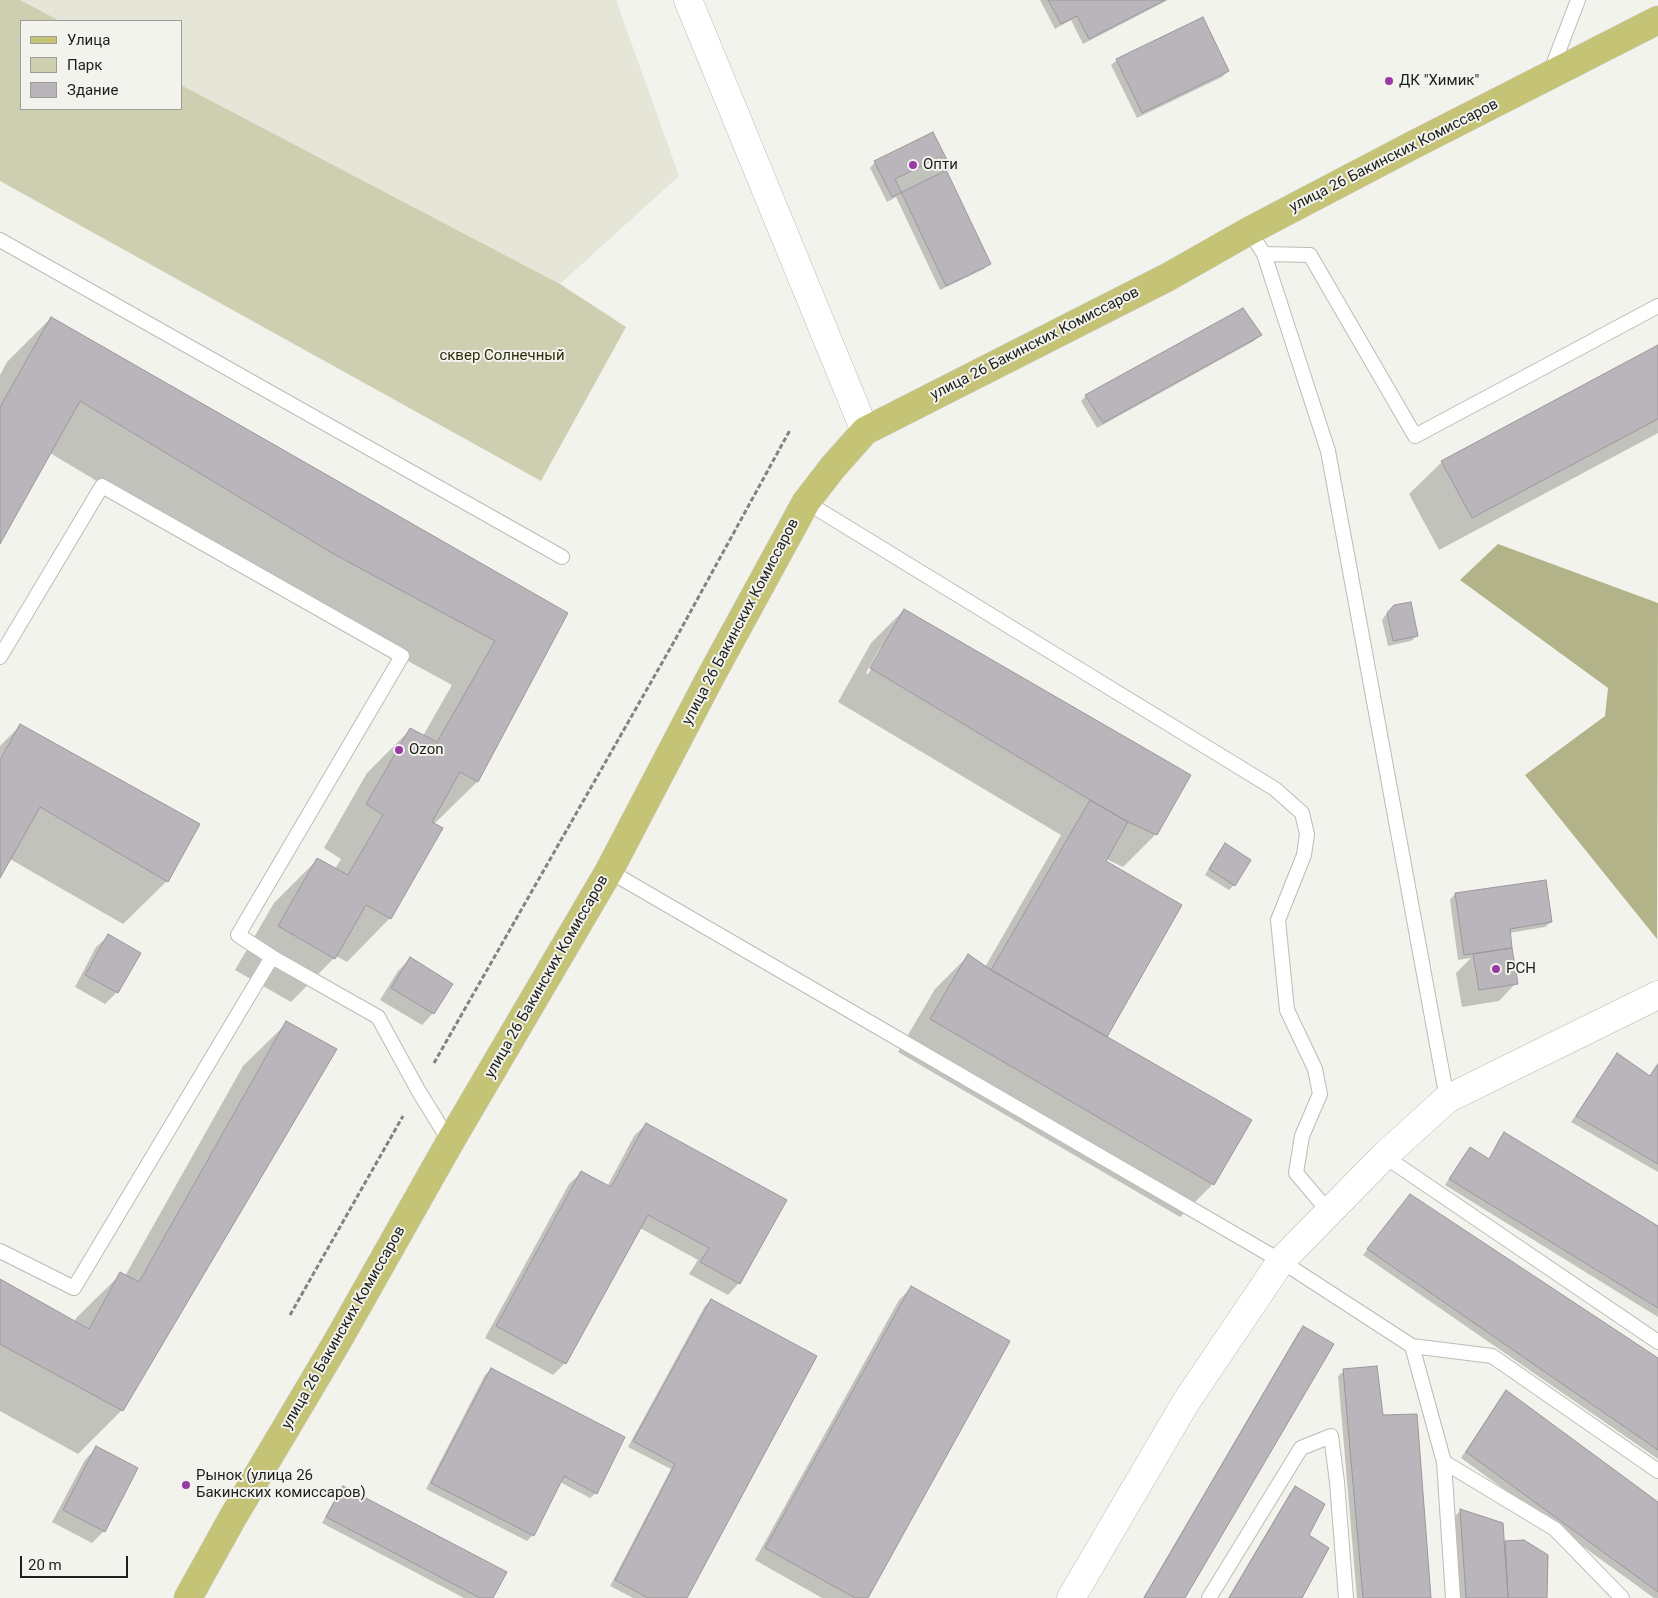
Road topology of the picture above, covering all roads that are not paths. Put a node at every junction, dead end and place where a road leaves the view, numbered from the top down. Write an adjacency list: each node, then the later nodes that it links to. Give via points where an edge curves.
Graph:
1 (688, 0): 9 (street)
2 (1578, 0): 4 (lane)
3 (1658, 20): 4 (main road, улица 26 Бакинских Комиссаров)
4 (1548, 76): 5 (main road, улица 26 Бакинских Комиссаров)
5 (1249, 231): 7 (lane); 9 (main road, улица 26 Бакинских Комиссаров, via 1159,281)
6 (0, 240): 11 (lane)
7 (1264, 254): 8 (lane, via 1310,255 1415,436); 16 (lane, via 1328,451)
8 (1658, 306)
9 (865, 431): 10 (main road, улица 26 Бакинских Комиссаров)
10 (806, 502): 13 (main road, улица 26 Бакинских Комиссаров); 19 (lane, via 1274,789 1302,813 1307,834 1304,855 1278,920 1287,1010 1315,1069 1320,1094 1302,1136 1296,1174)
11 (562, 557)
12 (0, 658): 14 (lane, via 102,486 402,656 238,935)
13 (609, 871): 17 (main road, улица 26 Бакинских Комиссаров); 21 (lane)
14 (272, 957): 17 (lane, via 378,1017); 20 (lane, via 74,1288)
15 (1658, 995): 16 (street)
16 (1447, 1099): 18 (street)
17 (450, 1142): 26 (main road, улица 26 Бакинских Комиссаров, via 338,1342)
18 (1384, 1156): 19 (street); 22 (lane)
19 (1329, 1212): 21 (street)
20 (0, 1251)
21 (1281, 1261): 23 (lane); 27 (street, via 1186,1402)
22 (1658, 1342)
23 (1412, 1346): 24 (lane); 25 (lane, via 1492,1356)
24 (1444, 1462): 30 (lane); 31 (lane, via 1555,1529)
25 (1658, 1471)
26 (188, 1598)
27 (1072, 1598)
28 (1209, 1598): 29 (lane, via 1301,1448 1331,1436)
29 (1346, 1598)
30 (1453, 1598)
31 (1622, 1598)

